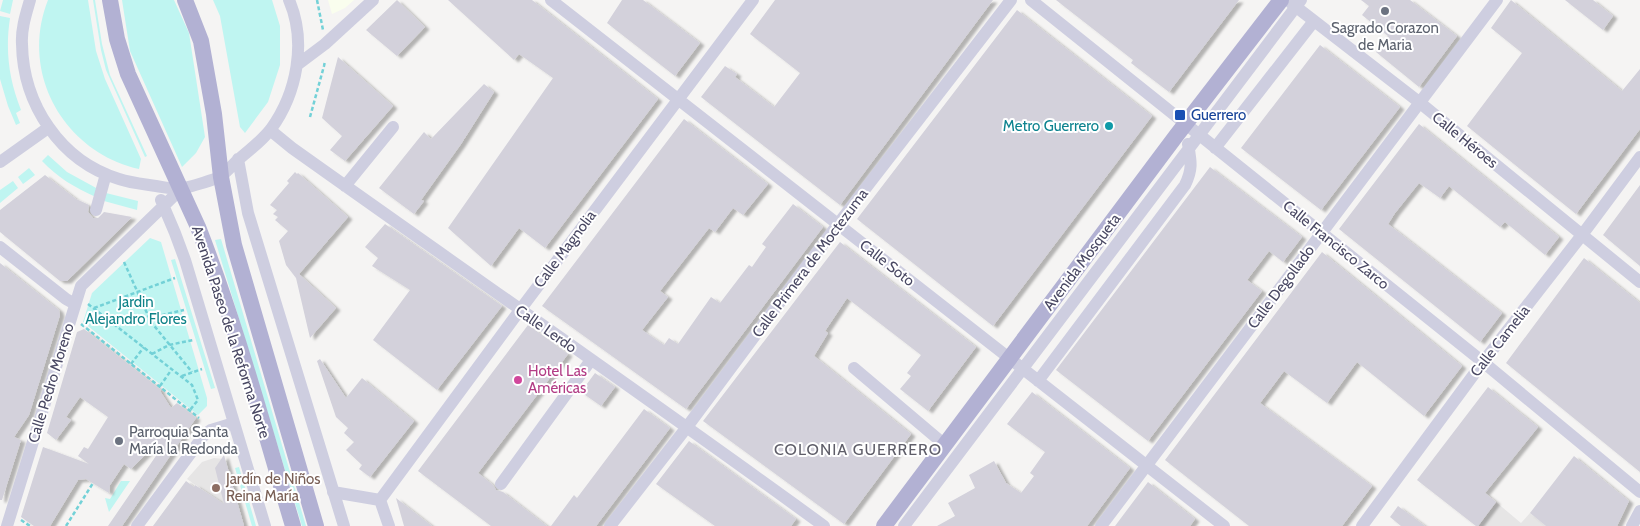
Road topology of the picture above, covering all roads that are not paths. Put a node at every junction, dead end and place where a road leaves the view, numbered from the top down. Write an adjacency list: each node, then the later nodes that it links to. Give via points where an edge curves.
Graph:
1 (30, 0): 19 (street, via 24,20 24,66 28,86)
2 (110, 0): 31 (main road, Avenida Paseo de la Reforma Norte, via 122,59)
3 (185, 0): 28 (main road, Avenida Paseo de la Reforma Norte, via 201,41 214,114)
4 (289, 0): 14 (street, via 298,36)
5 (373, 0): 14 (street)
6 (551, 0): 15 (street, Calle Soto)
7 (754, 0): 15 (street, Calle Magnolia)
8 (1011, 0): 34 (street, Calle Primera de Moctezuma)
9 (1030, 0): 17 (street, Calle Francisco Zarco)
10 (1281, 0): 17 (main road, Avenida Mosqueta)
11 (1497, 0): 16 (street, Calle Degollado)
12 (1295, 2): 13 (street, Calle Héroes); 21 (street)
13 (1314, 21): 16 (street, Calle Héroes); 23 (street)
14 (297, 65): 20 (street, via 283,110)
15 (679, 99): 34 (street, Calle Soto); 40 (street, Calle Magnolia)
16 (1419, 102): 35 (street, Calle Degollado); 36 (street, Calle Héroes)
17 (1185, 124): 21 (street, Calle Francisco Zarco); 22 (street); 43 (main road, Avenida Mosqueta)
18 (392, 127): 30 (street)
19 (48, 128): 26 (street); 27 (street, via 78,158)
20 (270, 130): 25 (street); 30 (street, Calle Lerdo)
21 (1198, 135): 22 (street); 23 (street, Calle Francisco Zarco)
22 (1189, 148): 43 (street); 45 (street, via 1192,166 1185,185)
23 (1215, 148): 35 (street, Calle Francisco Zarco)
24 (1640, 157): 36 (street, Calle Camelia)
25 (238, 159): 28 (street); 51 (street, via 248,213)
26 (0, 162)
27 (106, 174): 29 (street); 33 (street)
28 (220, 177): 31 (street); 59 (main road, Avenida Paseo de la Reforma Norte, via 234,245)
29 (155, 186): 31 (street); 32 (street, Avenida Paseo de la Reforma Norte)
30 (345, 186): 40 (street, Calle Lerdo)
31 (180, 190): 32 (street, Calle Pedro Moreno); 58 (main road, Avenida Paseo de la Reforma Norte, via 207,250)
32 (163, 206): 39 (street, Calle Pedro Moreno, via 85,282 79,292); 46 (street, Avenida Paseo de la Reforma Norte, via 185,260)
33 (96, 210)
34 (838, 224): 43 (street, Calle Soto); 47 (street, Calle Primera de Moctezuma)
35 (1321, 234): 42 (street, Calle Francisco Zarco); 49 (street, Calle Degollado)
36 (1582, 235): 38 (street, Calle Héroes); 42 (street, Calle Camelia)
37 (0, 247): 39 (street, via 66,299)
38 (1640, 282)
39 (80, 302): 55 (street, Calle Pedro Moreno)
40 (520, 310): 41 (street, Calle Lerdo); 53 (street, Calle Magnolia)
41 (591, 360): 47 (street, Calle Lerdo); 50 (street)
42 (1483, 362): 52 (street, Calle Francisco Zarco); 68 (street, Calle Camelia)
43 (1016, 364): 45 (street, Calle Soto); 48 (main road, Avenida Mosqueta); 65 (street)
44 (854, 368): 48 (street)
45 (1038, 380): 49 (street, Calle Soto)
46 (234, 423): 56 (street, via 204,435); 57 (street, Avenida Paseo de la Reforma Norte)
47 (687, 426): 62 (street, Calle Primera de Moctezuma); 63 (street, Calle Lerdo)
48 (945, 445): 64 (main road, Avenida Mosqueta)
49 (1147, 466): 66 (street, Calle Degollado); 67 (street, Calle Soto)
50 (501, 484)
51 (334, 492): 53 (street); 60 (street)
52 (1640, 492)
53 (380, 500): 61 (street)
54 (1640, 511): 69 (street)
55 (7, 526)
56 (137, 526)
57 (265, 526)
58 (293, 526)
59 (316, 526)
60 (344, 526)
61 (389, 526)
62 (610, 526)
63 (824, 526)
64 (884, 526)
65 (904, 526)
66 (1101, 526)
67 (1224, 526)
68 (1362, 526)
69 (1632, 526)

